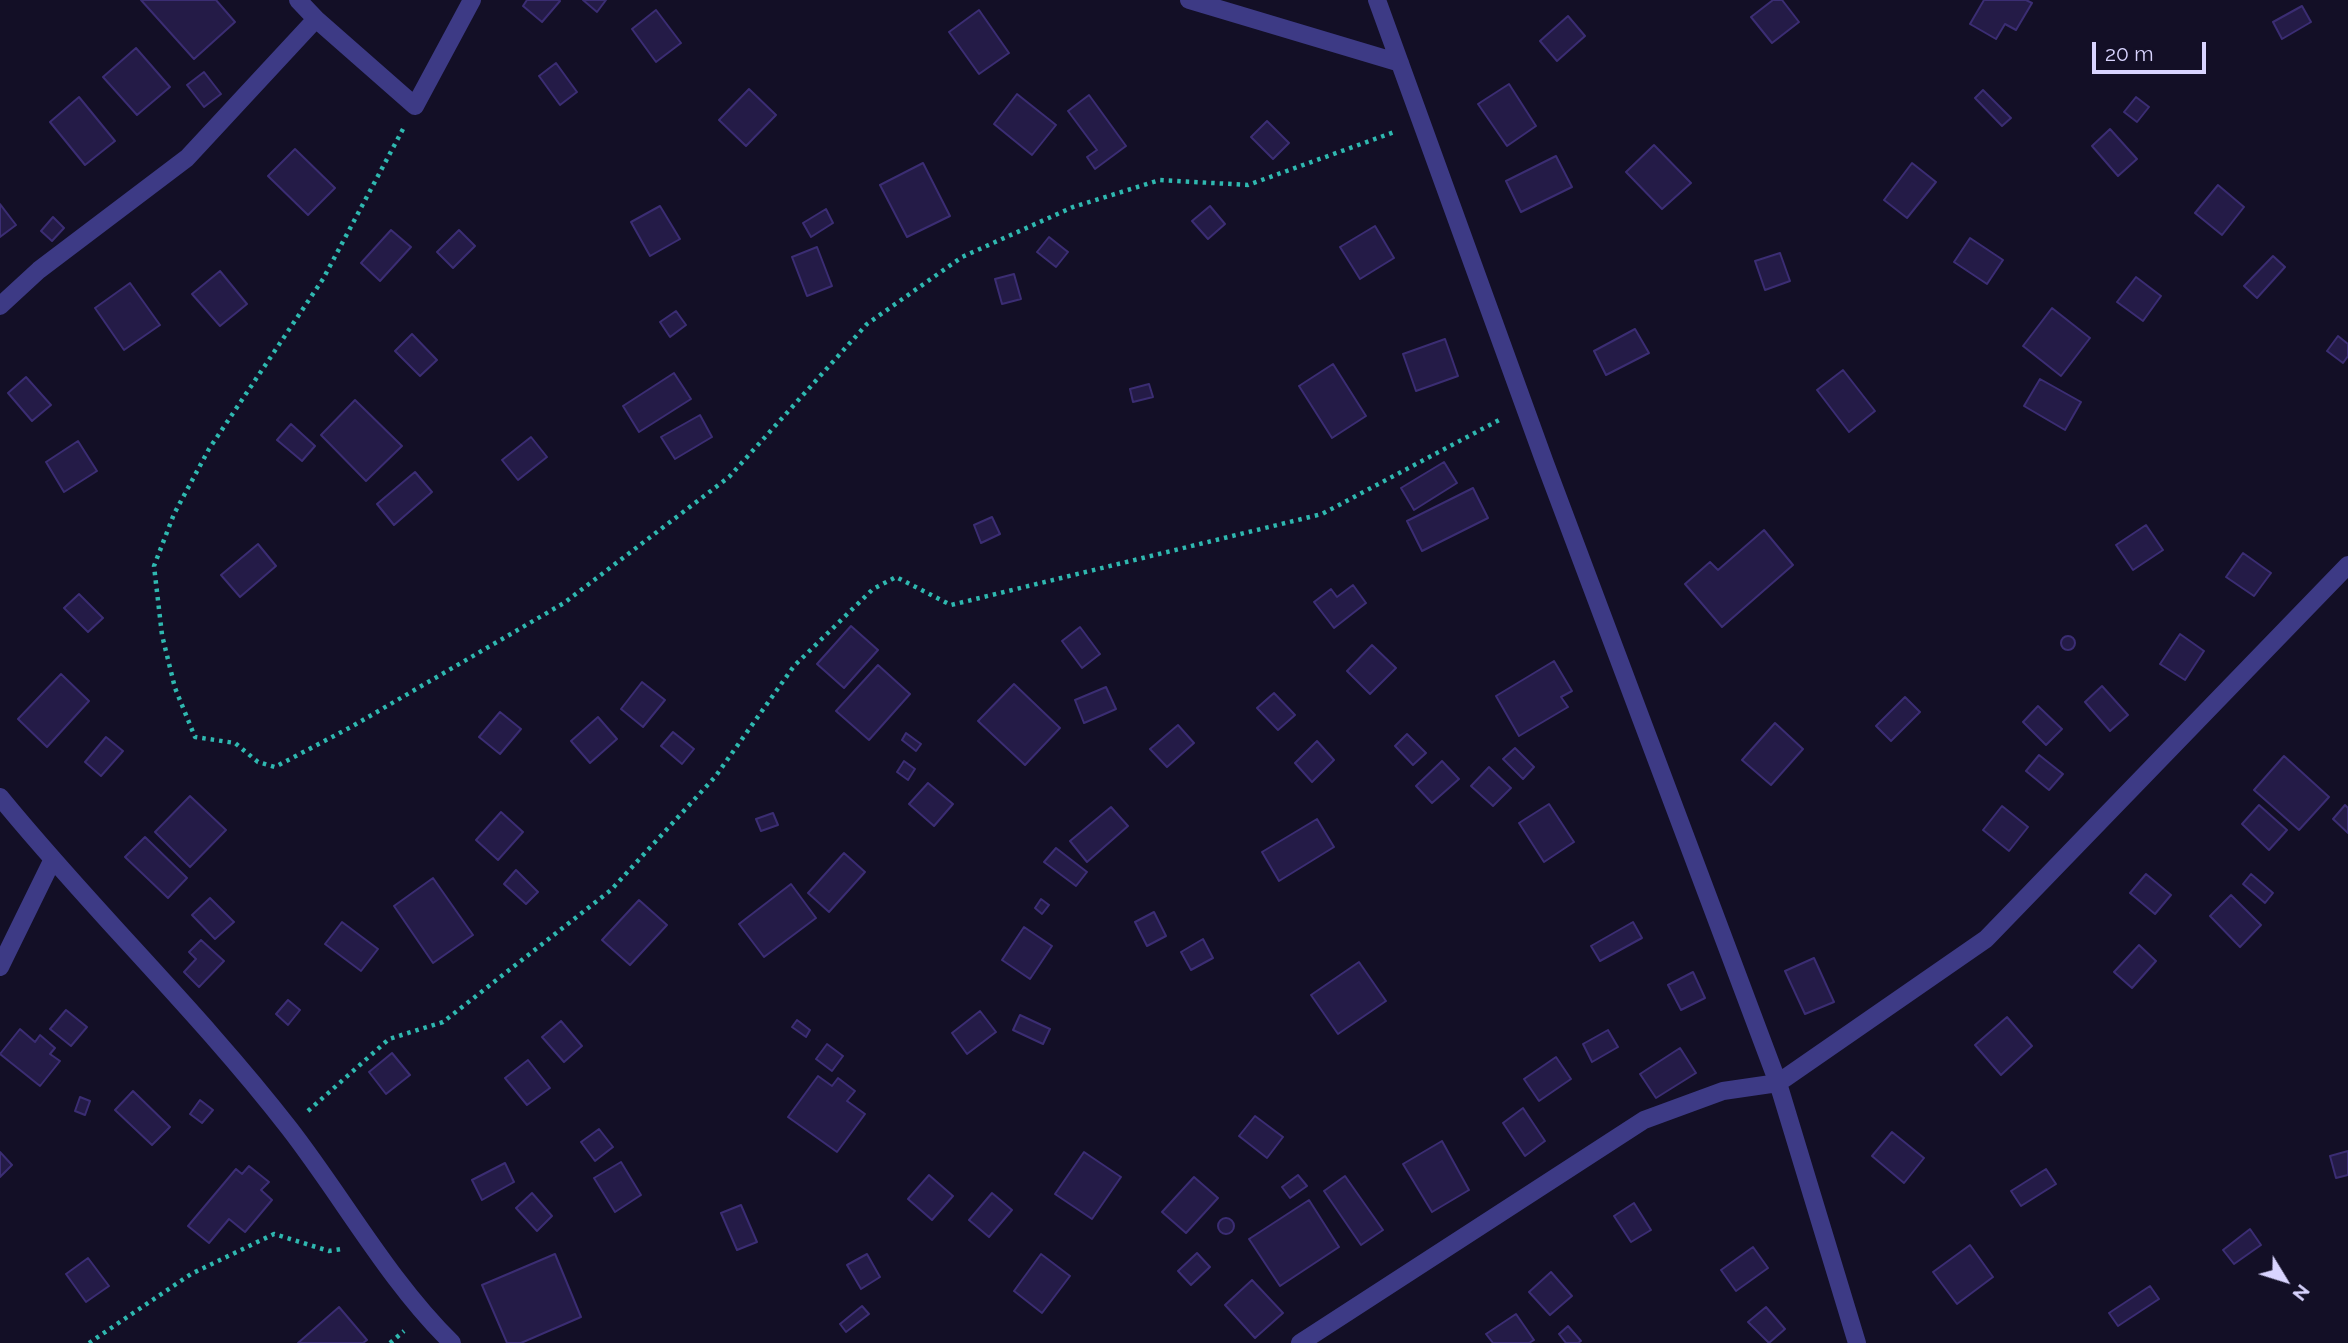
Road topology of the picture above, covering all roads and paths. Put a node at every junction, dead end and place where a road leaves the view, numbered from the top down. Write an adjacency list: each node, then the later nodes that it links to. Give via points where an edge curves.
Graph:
1 (299, 0): 5 (street)
2 (472, 0): 7 (street)
3 (1189, 0): 6 (street)
4 (1377, 0): 6 (street)
5 (316, 19): 7 (street); 9 (street, via 187,158 39,270)
6 (1400, 63): 8 (street)
7 (415, 106): 8 (path, via 323,279 209,449 174,514 154,566 168,662 195,737 235,743 258,762 275,767 564,603 729,477 867,324 962,257 1073,207 1160,180 1248,185)
8 (1422, 122): 10 (street)
9 (0, 306)
10 (1525, 407): 15 (street); 16 (path, via 1322,514 951,605 896,577 873,589 794,666 715,777 611,890 443,1021 389,1039)
11 (2348, 565): 15 (street, via 1986,939)
12 (0, 797): 13 (street)
13 (52, 861): 14 (street); 16 (street, via 200,1022)
14 (0, 967)
15 (1778, 1083): 20 (street, via 1723,1091 1644,1120); 21 (street)
16 (289, 1128): 17 (street)
17 (374, 1246): 18 (path, via 329,1251 274,1234 191,1274); 19 (street, via 423,1314)
18 (89, 1343)
19 (452, 1343)
20 (1300, 1343)
21 (1857, 1343)

